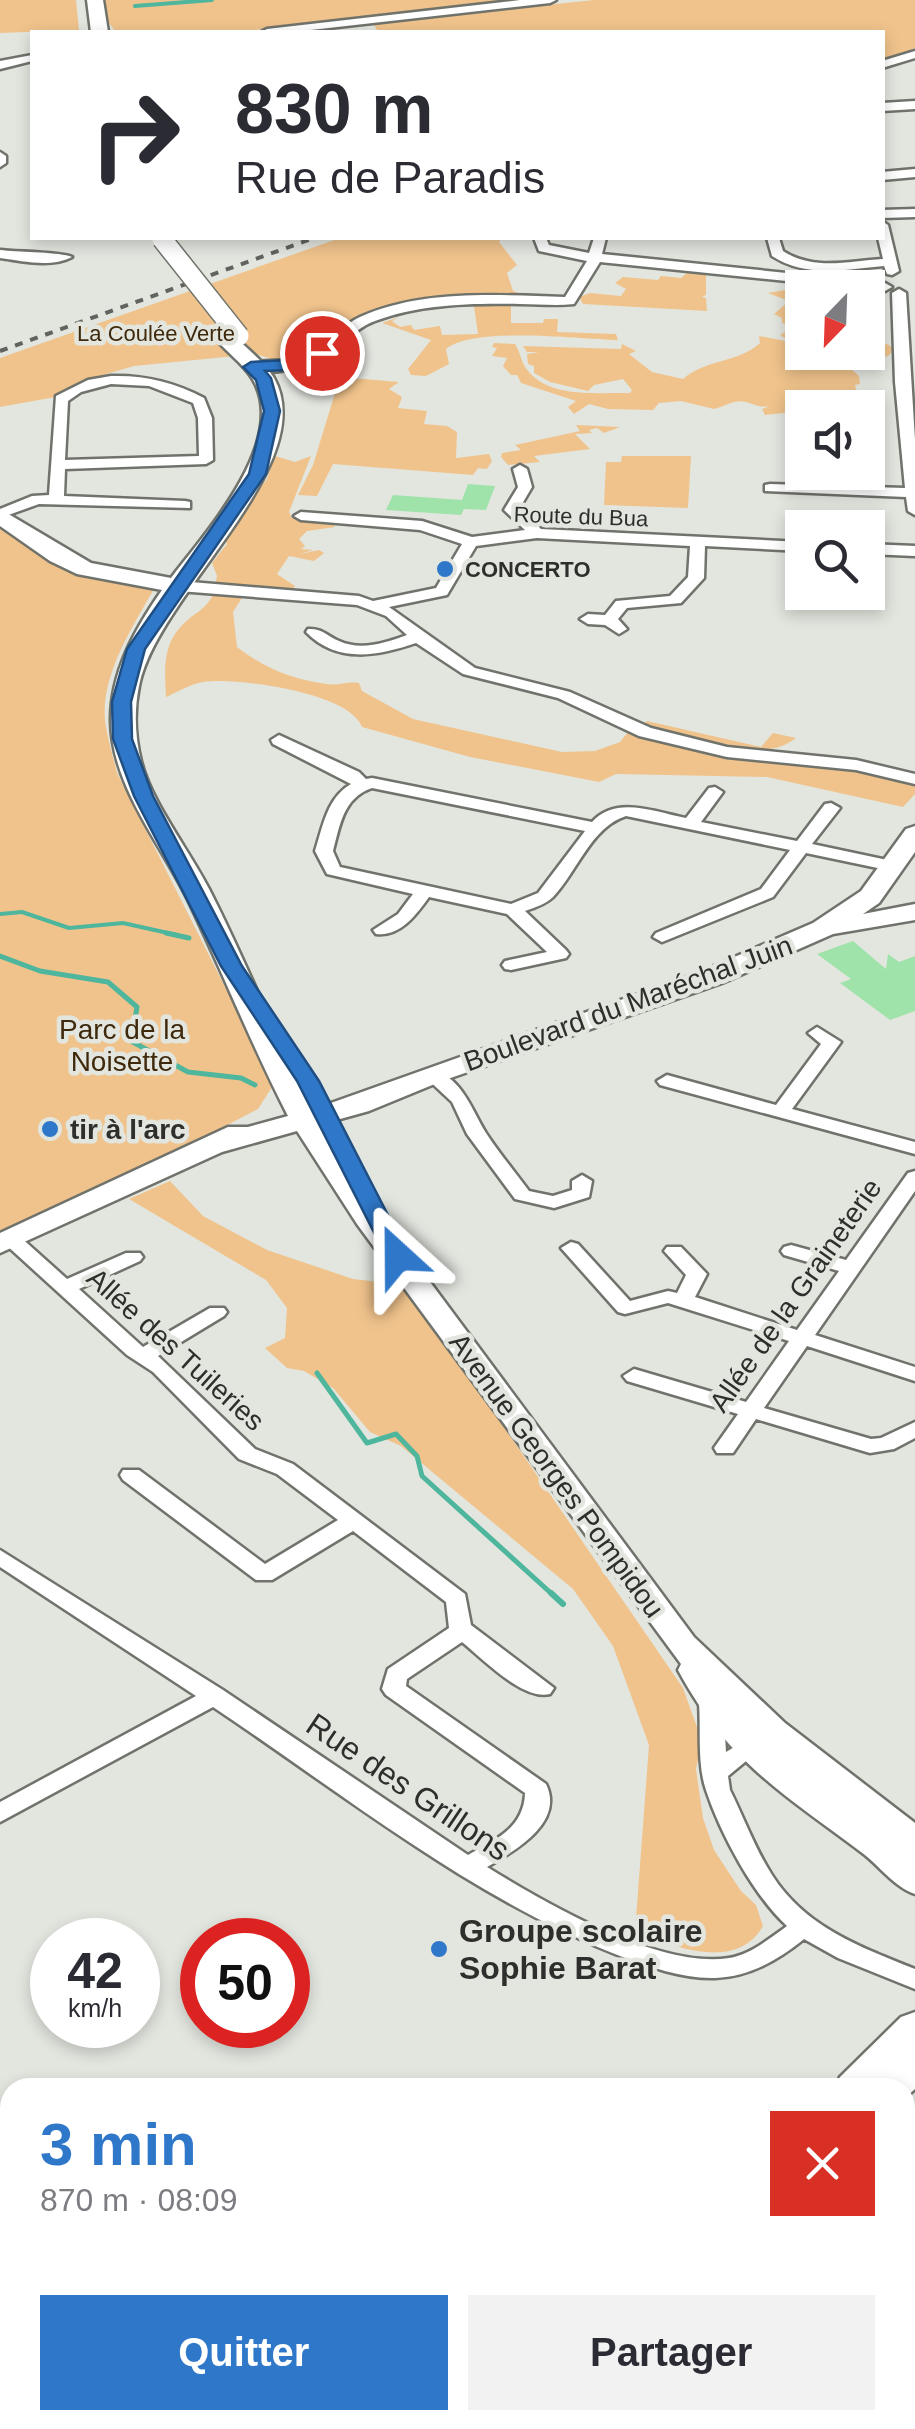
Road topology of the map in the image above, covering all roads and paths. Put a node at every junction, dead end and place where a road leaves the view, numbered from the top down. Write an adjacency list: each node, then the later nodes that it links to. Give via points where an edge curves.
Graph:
1 (550, 0): 2 (street)
2 (285, 30)
3 (915, 54): 6 (street)
4 (30, 58): 5 (street)
5 (0, 65)
6 (885, 65)
7 (915, 105): 8 (street)
8 (885, 107)
9 (915, 173): 10 (street)
10 (885, 176)
11 (885, 214): 12 (street)
12 (915, 214)
13 (885, 238): 21 (street)
14 (159, 240): 23 (main road, Avenue Georges Pompidou)
15 (540, 240): 20 (street, via 552,252)
16 (600, 240): 20 (street)
17 (774, 240): 21 (street, via 778,252 797,264)
18 (0, 254): 19 (street)
19 (65, 257)
20 (595, 259): 22 (street); 23 (street, via 569,301 460,300 395,310 340,332 306,361)
21 (890, 262): 22 (street)
22 (901, 289): 27 (street)
23 (251, 367): 39 (main road, Avenue Georges Pompidou, via 263,378 272,411 258,474)
24 (58, 464): 24 (street, via 58,413 69,393 94,383 152,380 199,401 206,460); 28 (street)
25 (520, 469): 33 (street, via 526,486 511,510)
26 (770, 488): 27 (street)
27 (913, 493): 30 (street)
28 (56, 499): 29 (street); 31 (street, via 25,501)
29 (185, 506)
30 (915, 512)
31 (0, 515): 39 (main road, via 85,569)
32 (301, 516): 34 (street, Route du Bua, via 422,526)
33 (537, 534): 34 (street, Route du Bua); 35 (street, Route du Bua)
34 (471, 542): 40 (street, via 442,592)
35 (698, 544): 36 (street, Route du Bua); 41 (street, via 696,578 675,600 622,604 614,624)
36 (785, 547)
37 (885, 549): 38 (street)
38 (915, 550)
39 (179, 586): 40 (street); 62 (main road, Avenue Georges Pompidou, via 136,649 122,702 122,739 143,796)
40 (374, 606): 43 (street)
41 (588, 619)
42 (314, 632): 43 (street, via 339,648 366,653)
43 (418, 638): 45 (street, via 469,671 564,695 673,741)
44 (279, 740): 46 (street)
45 (915, 779)
46 (362, 784): 50 (street, via 396,785); 54 (street, via 340,798 324,851 328,864 348,876)
47 (715, 792): 49 (street)
48 (831, 808): 52 (street)
49 (692, 822): 50 (street, via 625,811); 52 (street)
50 (596, 828): 56 (street, via 544,897)
51 (915, 834): 53 (main road)
52 (803, 846): 53 (street); 60 (street, via 767,893)
53 (892, 866): 55 (main road)
54 (424, 892): 56 (street); 59 (street, via 404,918)
55 (870, 898): 57 (main road, via 879,907); 58 (main road, Boulevard du Maréchal Juin)
56 (513, 910): 61 (street, via 560,954)
57 (911, 913): 58 (main road, Boulevard du Maréchal Juin)
58 (823, 929): 65 (main road, Boulevard du Maréchal Juin, via 712,977)
59 (382, 930)
60 (662, 937)
61 (511, 965)
62 (232, 966): 64 (main road, Avenue Georges Pompidou); 67 (main road, Avenue Georges Pompidou)
63 (817, 1033): 68 (street, via 832,1042)
64 (272, 1056): 67 (main road, Avenue Georges Pompidou); 69 (main road, via 278,1086 271,1106)
65 (432, 1075): 67 (main road, Boulevard du Maréchal Juin); 72 (street, via 460,1099 522,1195 554,1202 582,1193)
66 (667, 1081): 68 (street)
67 (313, 1111): 69 (main road, Boulevard du Maréchal Juin); 73 (main road, Avenue Georges Pompidou); 79 (main road, Avenue Georges Pompidou)
68 (781, 1112): 70 (street)
69 (235, 1138): 73 (main road, via 274,1137 308,1146); 74 (main road, Boulevard du Maréchal Juin)
70 (915, 1148)
71 (915, 1177): 80 (street, Allée de la Graineterie)
72 (582, 1181)
73 (347, 1195): 79 (main road, Avenue Georges Pompidou)
74 (5, 1241): 81 (street, Allée des Tuileries)
75 (572, 1248): 82 (street, via 620,1305)
76 (791, 1251): 80 (street)
77 (674, 1252): 82 (street, via 696,1274)
78 (133, 1256): 81 (street)
79 (398, 1256): 95 (main road, Avenue Georges Pompidou)
80 (846, 1277): 84 (street, Allée de la Graineterie)
81 (64, 1288): 85 (street, Allée des Tuileries)
82 (684, 1300): 84 (street)
83 (218, 1312): 85 (street)
84 (804, 1337): 86 (street); 88 (street, Allée de la Graineterie)
85 (143, 1356): 92 (street, Allée des Tuileries, via 247,1454 285,1469)
86 (915, 1374)
87 (634, 1376): 88 (street)
88 (750, 1412): 89 (street, via 870,1446); 90 (street, Allée de la Graineterie)
89 (915, 1429)
90 (725, 1448)
91 (131, 1475): 92 (street, via 264,1575)
92 (354, 1521): 94 (street, Allée des Tuileries, via 458,1599)
93 (0, 1557): 97 (street, Rue des Grillons)
94 (463, 1630): 96 (street); 104 (street, via 396,1675 394,1689 536,1790 538,1810 532,1826)
95 (682, 1645): 98 (main road, Avenue Georges Pompidou); 100 (main road, Avenue Georges Pompidou)
96 (542, 1688)
97 (215, 1696): 102 (street); 104 (street, Rue des Grillons)
98 (711, 1703): 99 (main road, Avenue Georges Pompidou); 101 (street)
99 (746, 1748): 100 (street); 101 (street); 105 (main road, Avenue Georges Pompidou, via 888,1852)
100 (801, 1755): 103 (main road, Avenue Georges Pompidou)
101 (714, 1773): 106 (street, via 762,1878)
102 (0, 1813)
103 (915, 1842)
104 (467, 1867): 106 (street, Rue des Grillons, via 566,1924 695,1968 756,1962)
105 (915, 1880)
106 (804, 1926): 107 (street)
107 (915, 1979)
108 (915, 2028): 109 (main road)
109 (864, 2078)

